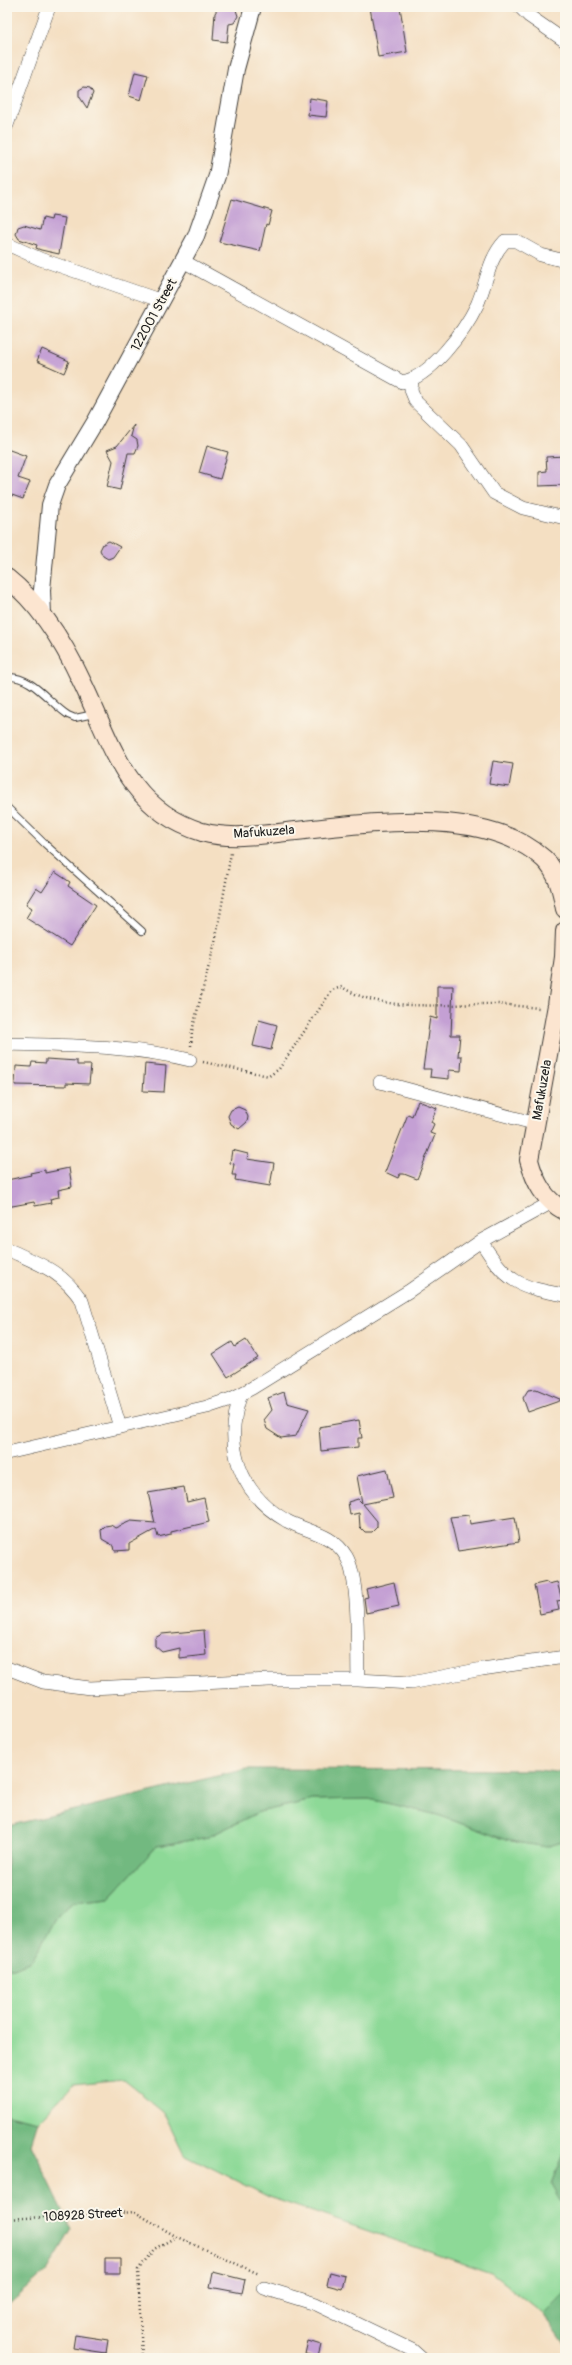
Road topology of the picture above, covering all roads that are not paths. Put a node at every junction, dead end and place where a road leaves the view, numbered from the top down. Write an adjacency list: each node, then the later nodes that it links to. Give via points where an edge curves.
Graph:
1 (49, 7): 5 (street)
2 (253, 7): 7 (street, 122001 Street, via 236,69 215,183 196,236)
3 (520, 7): 4 (street)
4 (565, 41)
5 (7, 125)
6 (7, 244): 9 (street, via 40,260)
7 (183, 261): 9 (street, 122001 Street); 10 (street, via 393,378 402,382)
8 (565, 261): 10 (street, via 541,255 516,240 505,241 492,260 477,304 469,318 452,342 422,374)
9 (162, 301): 13 (street, 122001 Street, via 57,485 46,529)
10 (412, 380): 11 (street, via 411,390 416,402 461,445 494,493 524,508)
11 (565, 518)
12 (7, 578): 13 (main road, Mafukuzela)
13 (43, 615): 15 (main road, Mafukuzela, via 58,636)
14 (7, 677): 15 (lane, via 17,677 32,684 75,718)
15 (96, 713): 17 (main road, Mafukuzela, via 112,751 134,786 149,802 186,826 204,832 247,836 362,823 460,825 497,832 523,843 545,860 561,888)
16 (7, 807): 18 (lane)
17 (565, 909)
18 (142, 931)
19 (565, 931): 23 (main road, Mafukuzela, via 564,958)
20 (7, 1044): 21 (street, via 148,1052)
21 (190, 1060)
22 (380, 1082): 23 (street)
23 (537, 1124): 24 (main road, Mafukuzela, via 529,1160 534,1178 544,1196)
24 (558, 1206): 25 (street)
25 (481, 1241): 27 (street, via 492,1259 515,1282 528,1288); 28 (street, via 409,1291)
26 (7, 1249): 29 (street, via 56,1272 71,1284 82,1301)
27 (565, 1295)
28 (241, 1394): 29 (street, via 207,1407); 33 (street, via 232,1429 234,1451 243,1477 259,1501 288,1521 320,1534 346,1556 354,1585)
29 (120, 1427): 30 (street)
30 (7, 1453)
31 (565, 1657): 33 (street, via 411,1683)
32 (7, 1668): 33 (street, via 43,1682 90,1688 269,1680)
33 (358, 1680)
34 (264, 2282): 35 (street, via 412,2350)
35 (421, 2358)

